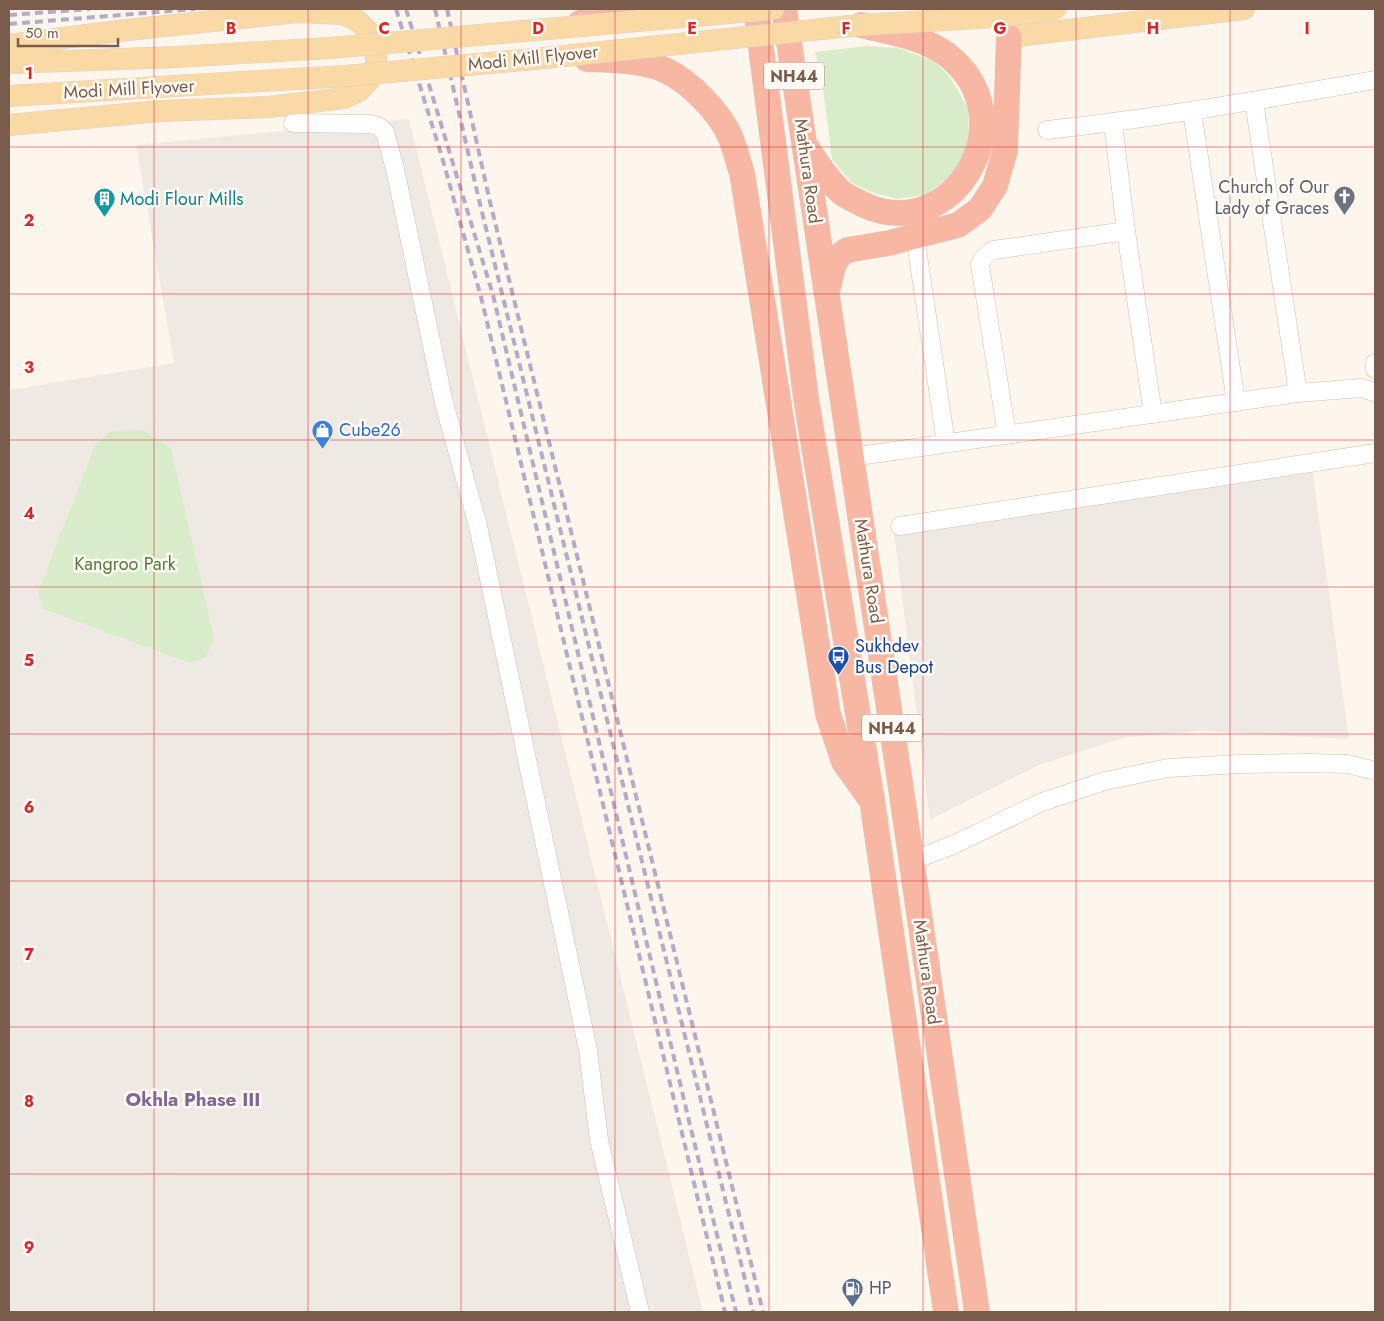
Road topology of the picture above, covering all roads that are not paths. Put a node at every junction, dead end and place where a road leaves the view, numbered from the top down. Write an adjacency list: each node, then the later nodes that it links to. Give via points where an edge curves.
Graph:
1 (622, 9): 10 (highway, bridge)
2 (756, 9): 39 (highway, Mathura Road / NH44, via 806,398)
3 (774, 9): 10 (main road, Modi Mill Flyover, bridge)
4 (784, 9): 23 (highway, Mathura Road / NH44)
5 (1004, 9): 11 (main road)
6 (1056, 9): 9 (main road, Modi Mill Flyover, bridge, via 996,17)
7 (1244, 9): 11 (main road)
8 (297, 10): 12 (main road); 21 (main road, via 343,14 358,21 369,32 376,48 376,64 370,80 359,92 344,98 269,107 160,111)
9 (860, 25): 13 (main road, Modi Mill Flyover, bridge); 23 (highway, bridge, via 931,46 945,54 968,76 980,106 982,121 982,137 972,167 952,192 924,208 908,212 877,211 842,193)
10 (562, 29): 14 (main road, Modi Mill Flyover, bridge, via 330,48)
11 (1009, 37): 25 (highway, via 1005,151 995,186 980,210 958,225)
12 (9, 45)
13 (545, 58): 16 (main road, Modi Mill Flyover, bridge, via 346,76); 39 (highway, bridge, via 610,60 667,71 698,93 729,136 742,173 828,714 844,762)
14 (9, 63)
15 (1375, 80): 17 (street)
16 (9, 96)
17 (1254, 102): 18 (street); 30 (street)
18 (1192, 111): 20 (street); 31 (street)
19 (293, 123): 41 (street, via 378,126 385,132 396,169 444,403 478,526 588,1050 599,1140)
20 (1113, 123): 22 (street); 24 (street)
21 (9, 125)
22 (1048, 130)
23 (804, 144): 26 (highway, Mathura Road / NH44)
24 (1126, 231): 32 (street); 33 (street, via 994,250 982,260 980,265)
25 (915, 236): 26 (highway, via 847,250 833,267); 34 (street)
26 (827, 294): 36 (highway, Mathura Road / NH44)
27 (1375, 363): 28 (street)
28 (1375, 369)
29 (1375, 392): 30 (street, via 1362,388)
30 (1298, 393): 31 (street)
31 (1236, 402): 32 (street)
32 (1153, 414): 33 (street)
33 (1007, 435): 34 (street)
34 (946, 443): 36 (street)
35 (1375, 453): 37 (street)
36 (852, 456): 40 (highway, Mathura Road / NH44)
37 (900, 526)
38 (1375, 771): 40 (street, via 1348,764 1310,763 1168,768 1105,781 1042,802)
39 (872, 800): 42 (highway, Mathura Road / NH44)
40 (911, 861): 43 (highway, Mathura Road / NH44)
41 (640, 1312)
42 (946, 1312)
43 (977, 1312)

